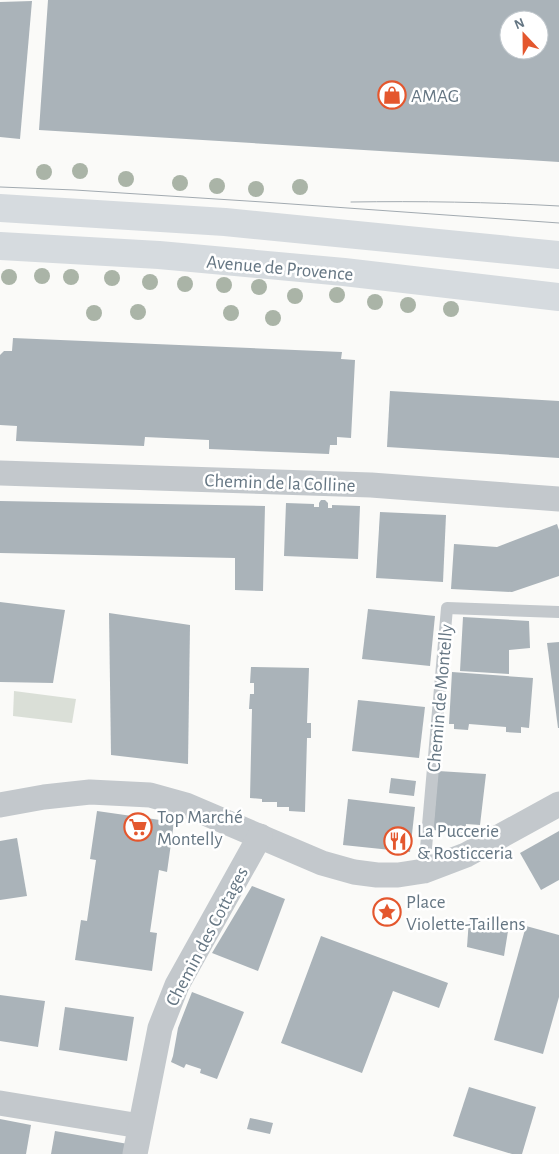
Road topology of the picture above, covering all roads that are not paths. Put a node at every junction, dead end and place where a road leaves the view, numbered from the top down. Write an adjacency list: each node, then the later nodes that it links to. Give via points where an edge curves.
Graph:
1 (0, 208): 3 (main road, Avenue de Provence, via 225,222)
2 (0, 246): 4 (main road, Avenue de Provence, via 344,272)
3 (559, 255)
4 (559, 298)
5 (0, 473): 6 (street, Chemin de la Colline, via 371,484)
6 (559, 499)
7 (559, 612): 11 (lane, Chemin de Montelly, via 447,608)
8 (559, 804): 11 (street, via 466,855)
9 (0, 805): 10 (street, via 90,792 150,795 186,805)
10 (260, 836): 11 (street, via 354,872 377,876); 13 (street, Chemin des Cottages, via 177,985 160,1028)
11 (424, 871)
12 (0, 1103): 13 (street)
13 (140, 1126): 14 (street, Chemin des Cottages)
14 (135, 1154)

